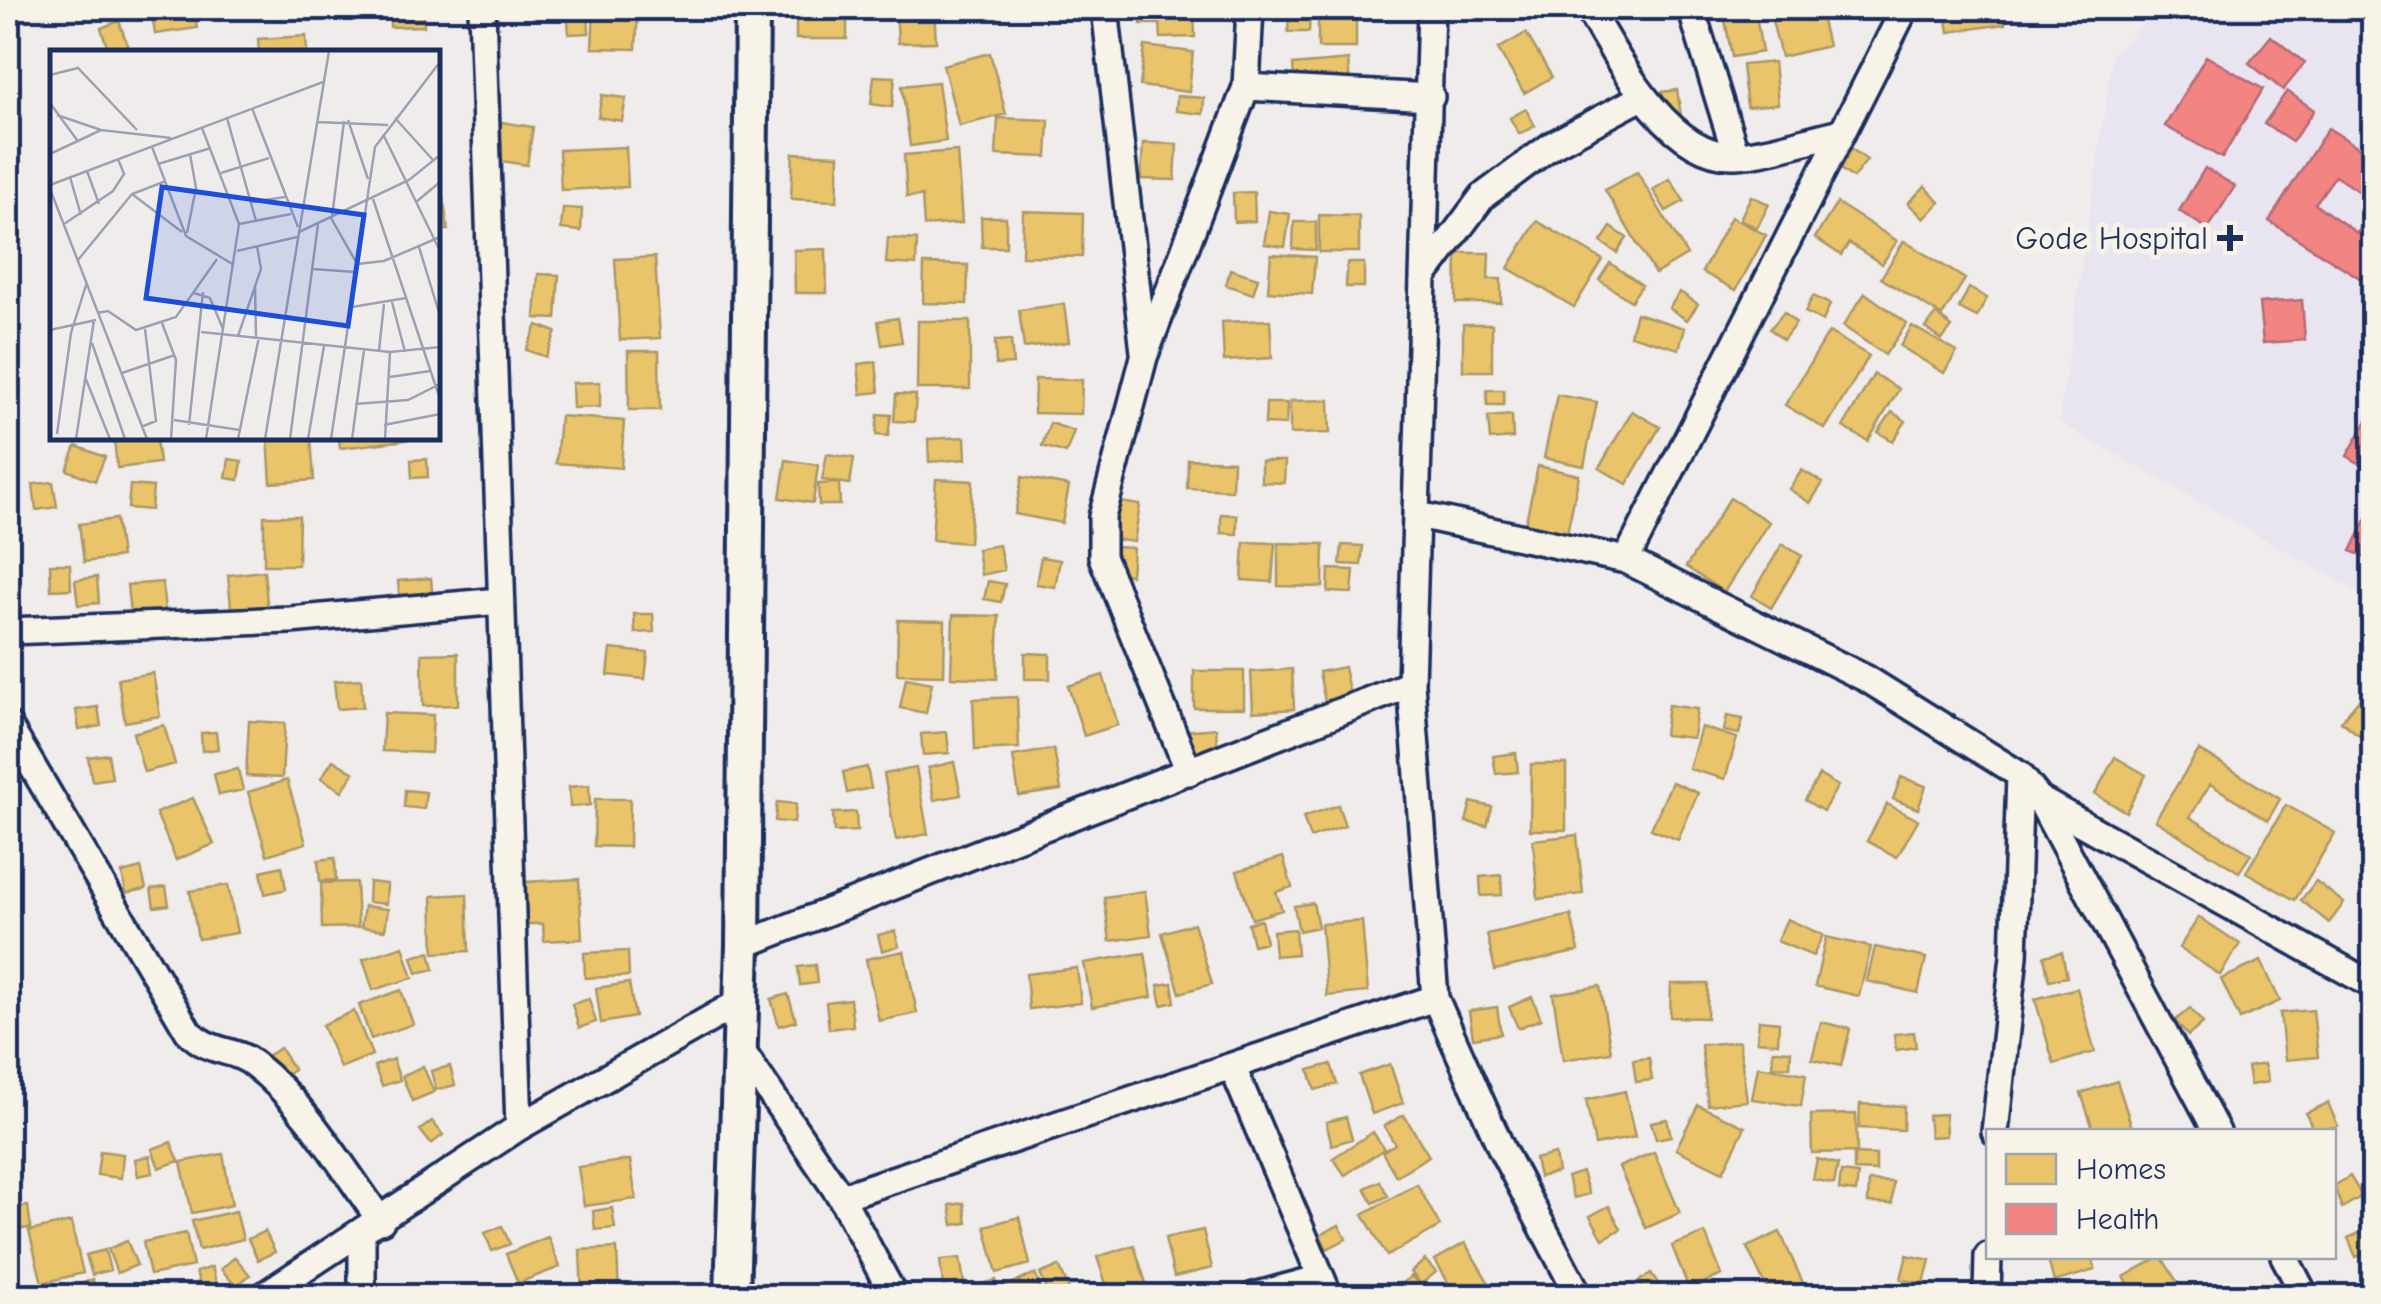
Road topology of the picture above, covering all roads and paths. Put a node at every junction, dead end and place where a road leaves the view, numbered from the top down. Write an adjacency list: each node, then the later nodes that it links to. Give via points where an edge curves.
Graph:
1 (482, 8): 18 (street)
2 (752, 8): 25 (street)
3 (1105, 8): 15 (street)
4 (1250, 8): 9 (street)
5 (1431, 8): 10 (street)
6 (1588, 8): 11 (street)
7 (1691, 8): 13 (street)
8 (1905, 8): 12 (street)
9 (1246, 88): 10 (street); 15 (street)
10 (1431, 97): 14 (street)
11 (1642, 97): 13 (street, via 1700,148); 14 (street, via 1552,145 1483,196)
12 (1842, 132): 13 (street); 17 (street)
13 (1736, 155)
14 (1425, 274): 16 (street)
15 (1144, 357): 22 (street, via 1102,516 1102,557)
16 (1418, 515): 17 (street); 20 (street)
17 (1626, 560): 23 (street, via 1867,679)
18 (500, 600): 19 (street, via 290,620); 31 (street)
19 (8, 631)
20 (1412, 684): 22 (street); 27 (street)
21 (8, 725): 35 (street, via 188,1031 202,1047 253,1062 283,1092)
22 (1189, 772): 25 (street)
23 (2020, 775): 24 (street); 32 (street, via 2014,956)
24 (2040, 800): 26 (street); 33 (street)
25 (743, 945): 28 (street)
26 (2374, 986)
27 (1435, 998): 30 (street); 44 (street, via 1502,1150)
28 (740, 1002): 29 (street); 31 (street)
29 (741, 1050): 34 (street); 41 (street)
30 (1234, 1068): 34 (street); 38 (street)
31 (519, 1127): 35 (street)
32 (1995, 1129)
33 (2215, 1129)
34 (841, 1197): 42 (street)
35 (371, 1227): 39 (street); 40 (street)
36 (1988, 1259): 45 (street)
37 (2286, 1259): 46 (street)
38 (1325, 1287): 43 (street)
39 (263, 1296)
40 (362, 1296)
41 (732, 1296)
42 (894, 1296)
43 (1254, 1296)
44 (1578, 1296)
45 (1987, 1296)
46 (2305, 1296)

